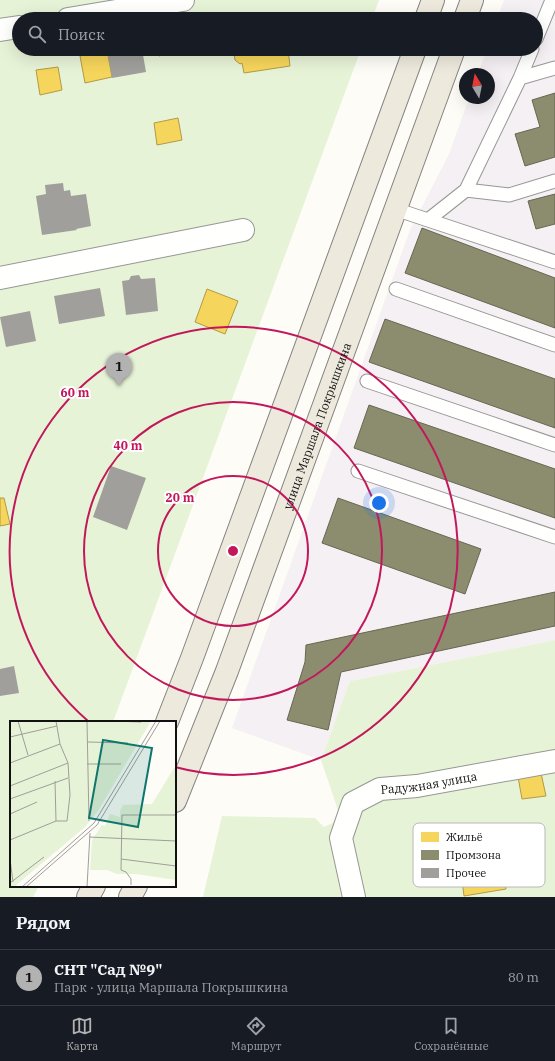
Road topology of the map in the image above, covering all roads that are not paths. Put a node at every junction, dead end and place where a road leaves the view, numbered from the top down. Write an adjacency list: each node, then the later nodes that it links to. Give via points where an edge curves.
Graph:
1 (183, 0): 5 (street)
2 (433, 0): 6 (main road)
3 (472, 0): 7 (main road)
4 (552, 0): 8 (lane)
5 (110, 12)
6 (429, 12)
7 (468, 12)
8 (543, 22)
9 (12, 28): 10 (street)
10 (0, 30)
11 (412, 56): 29 (main road)
12 (451, 56): 18 (main road, улица Маршала Покрышкина)
13 (529, 56): 15 (lane)
14 (555, 68): 15 (lane)
15 (520, 78): 17 (lane)
16 (555, 181): 17 (lane, via 509,195)
17 (466, 190): 19 (lane)
18 (395, 209): 19 (lane); 31 (main road, улица Маршала Покрышкина, via 227,671)
19 (428, 220): 21 (lane)
20 (243, 230): 22 (street)
21 (555, 262)
22 (0, 278)
23 (396, 289): 24 (lane)
24 (555, 345)
25 (367, 381): 26 (lane)
26 (555, 445)
27 (358, 471): 28 (lane)
28 (555, 537)
29 (167, 721)
30 (555, 761): 36 (street, Радужная улица, via 417,786 380,789 353,804 341,838)
31 (176, 798)
32 (93, 887): 34 (main road)
33 (135, 887): 35 (main road)
34 (88, 897)
35 (130, 897)
36 (354, 897)

